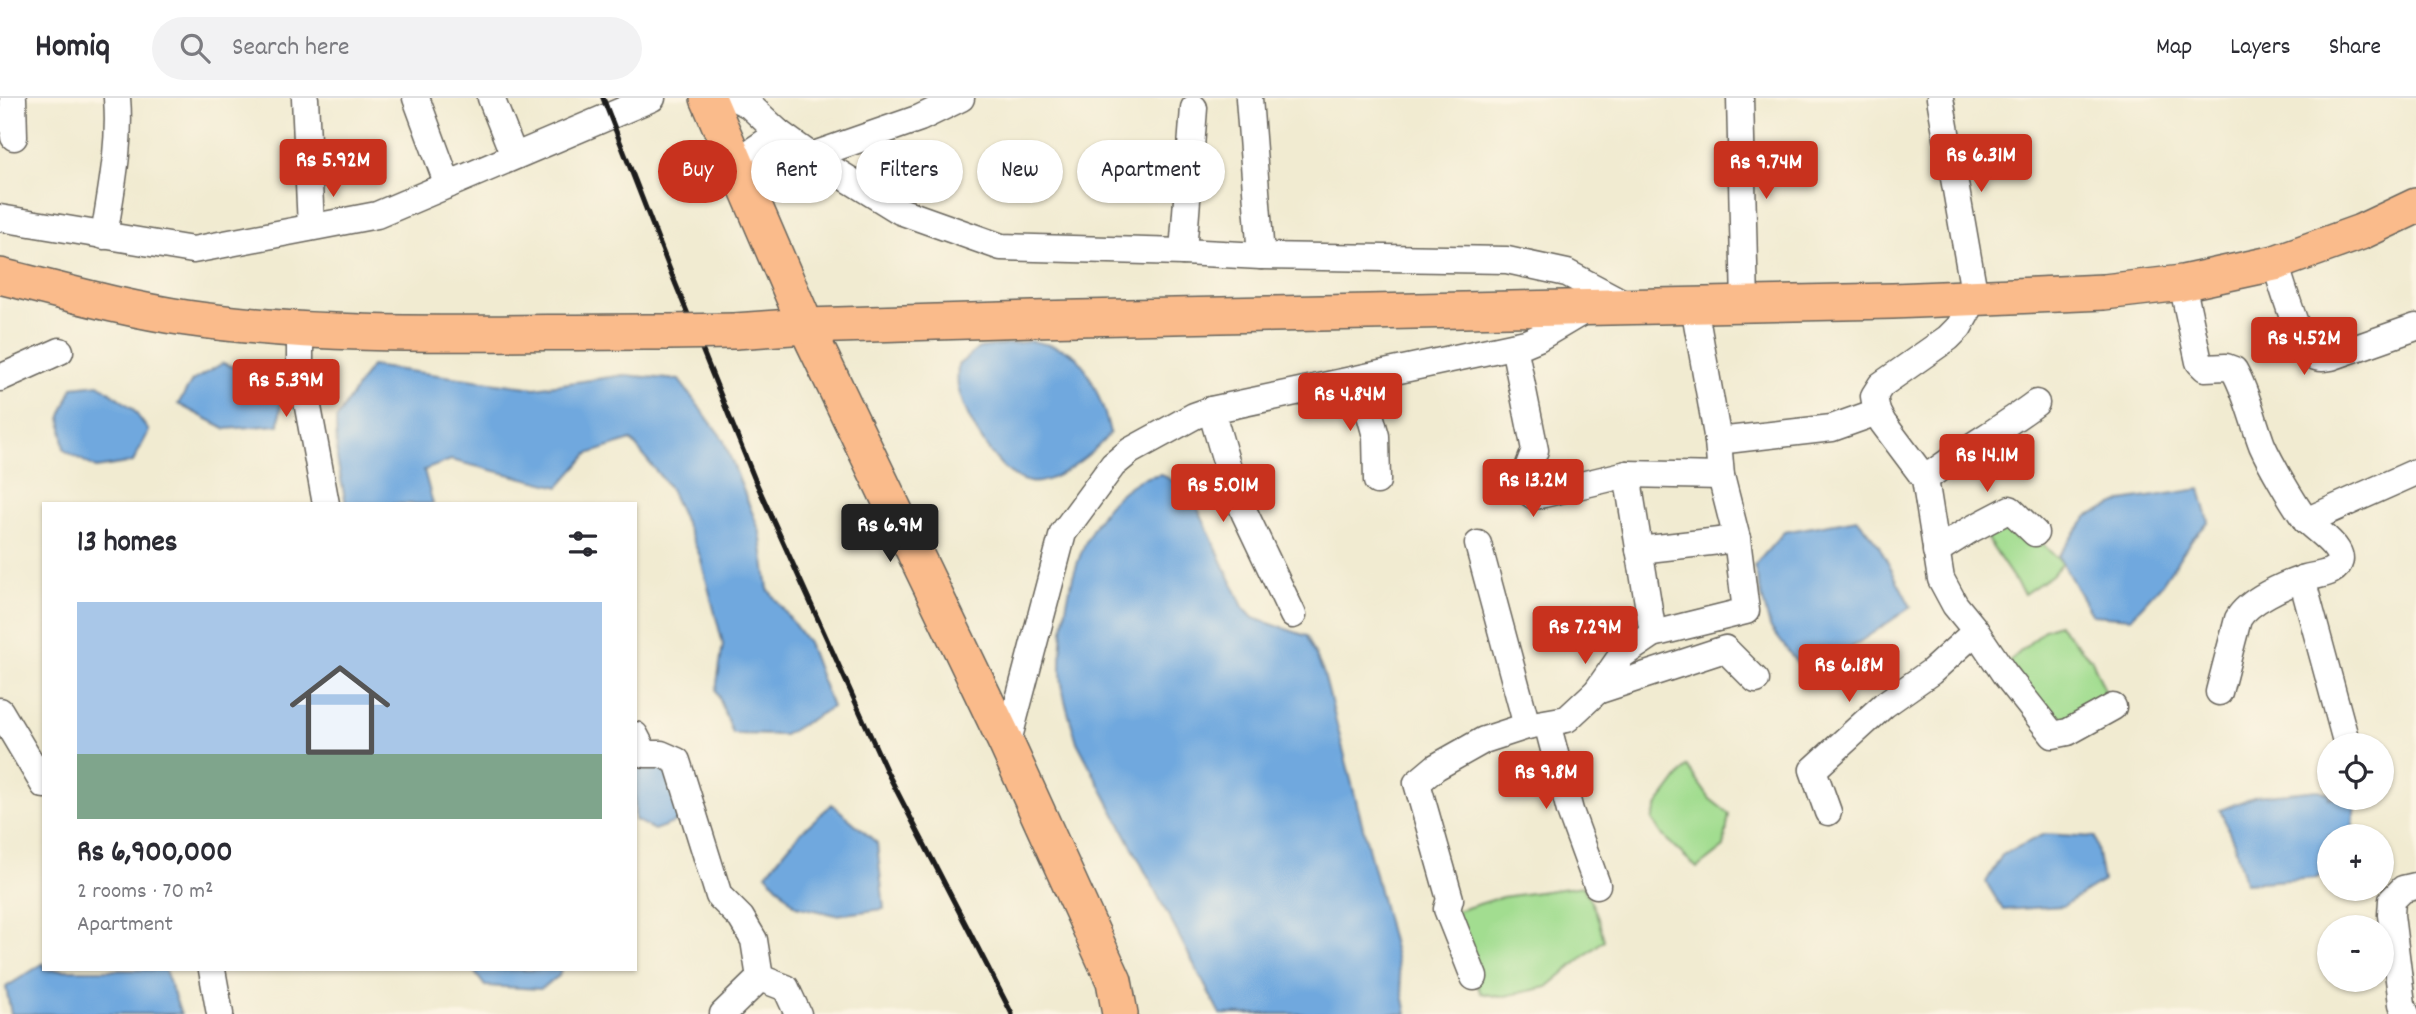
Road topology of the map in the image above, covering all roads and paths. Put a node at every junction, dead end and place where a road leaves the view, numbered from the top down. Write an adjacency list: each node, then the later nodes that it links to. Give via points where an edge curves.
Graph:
1 (13, 98): 15 (street)
2 (117, 98): 27 (street, via 116,153)
3 (305, 98): 26 (street)
4 (416, 98): 23 (street)
5 (491, 98): 19 (street)
6 (652, 98): 19 (street)
7 (708, 98): 16 (main road)
8 (735, 98): 14 (street)
9 (961, 98): 18 (street)
10 (1248, 98): 29 (street)
11 (1740, 98): 34 (street)
12 (1940, 98): 33 (street)
13 (1194, 108): 28 (street)
14 (779, 133): 17 (street); 20 (street)
15 (14, 137)
16 (726, 140)
17 (789, 140)
18 (842, 145)
19 (514, 156): 23 (street)
20 (737, 161)
21 (737, 164): 38 (main road)
22 (842, 175): 28 (street, via 900,211 1001,247)
23 (448, 185): 26 (street, via 377,215)
24 (2416, 206): 30 (main road)
25 (0, 218): 27 (street)
26 (312, 227): 27 (street, via 192,250)
27 (104, 236)
28 (1183, 251): 29 (street)
29 (1261, 257): 36 (street, via 1507,260 1567,273)
30 (2275, 263): 32 (main road); 39 (street, via 2311,355 2330,357)
31 (0, 276): 40 (main road, via 184,318)
32 (2182, 283): 33 (main road); 55 (street, via 2199,362 2205,368 2234,370 2264,449)
33 (1975, 298): 34 (main road); 47 (street, via 1948,338 1881,385 1874,396)
34 (1745, 305): 35 (main road)
35 (1694, 306): 36 (main road); 48 (street)
36 (1633, 308): 37 (main road)
37 (1587, 309): 38 (main road); 41 (street, via 1538,338)
38 (806, 326): 40 (main road, bridge, via 668,332); 73 (main road)
39 (2416, 327)
40 (300, 330): 54 (street, via 300,364)
41 (1514, 346): 44 (street); 50 (street, via 1535,450 1523,481 1527,491 1534,496)
42 (60, 351): 43 (street)
43 (0, 378)
44 (1360, 379): 46 (street); 53 (street, via 1376,436)
45 (2036, 403): 52 (street)
46 (1211, 410): 62 (street, via 1245,514); 73 (street, via 1130,451 1113,466 1063,533)
47 (1877, 412): 48 (street, via 1832,428); 52 (street)
48 (1718, 441): 51 (street)
49 (2416, 472): 55 (street)
50 (1627, 474): 51 (street); 59 (street)
51 (1721, 476): 57 (street)
52 (1925, 479): 60 (street)
53 (1377, 481)
54 (326, 502)
55 (2306, 521): 61 (street, via 2336,546 2339,555 2332,571)
56 (2035, 533): 60 (street, via 2010,509)
57 (1737, 539): 59 (street); 64 (street, via 1746,611)
58 (1478, 544): 70 (street)
59 (1639, 550): 64 (street)
60 (1936, 551): 63 (street, via 1941,579)
61 (2302, 579): 67 (street, via 2244,609); 71 (street)
62 (1293, 615)
63 (1976, 631): 68 (street, via 2053,735 2068,732); 75 (street, via 1813,770)
64 (1653, 634): 66 (street, via 1622,655)
65 (1756, 680): 66 (street, via 1725,649)
66 (1597, 691): 70 (street, via 1567,719)
67 (2219, 692)
68 (2113, 707)
69 (0, 710): 74 (street)
70 (1537, 724): 76 (street); 79 (street, via 1484,740 1417,783 1450,899 1447,909)
71 (2344, 733)
72 (637, 739): 80 (street, via 645,754 677,761 719,896 741,918 754,940)
73 (1007, 745): 81 (main road)
74 (42, 782)
75 (1828, 812)
76 (1597, 885)
77 (2416, 886): 86 (street, via 2403,889 2391,908)
78 (212, 971): 82 (street)
79 (1474, 976)
80 (760, 978): 83 (street); 84 (street, via 786,988)
81 (1117, 998): 85 (street)
82 (220, 1014)
83 (723, 1014)
84 (798, 1014)
85 (1131, 1014)
86 (2406, 1014)

